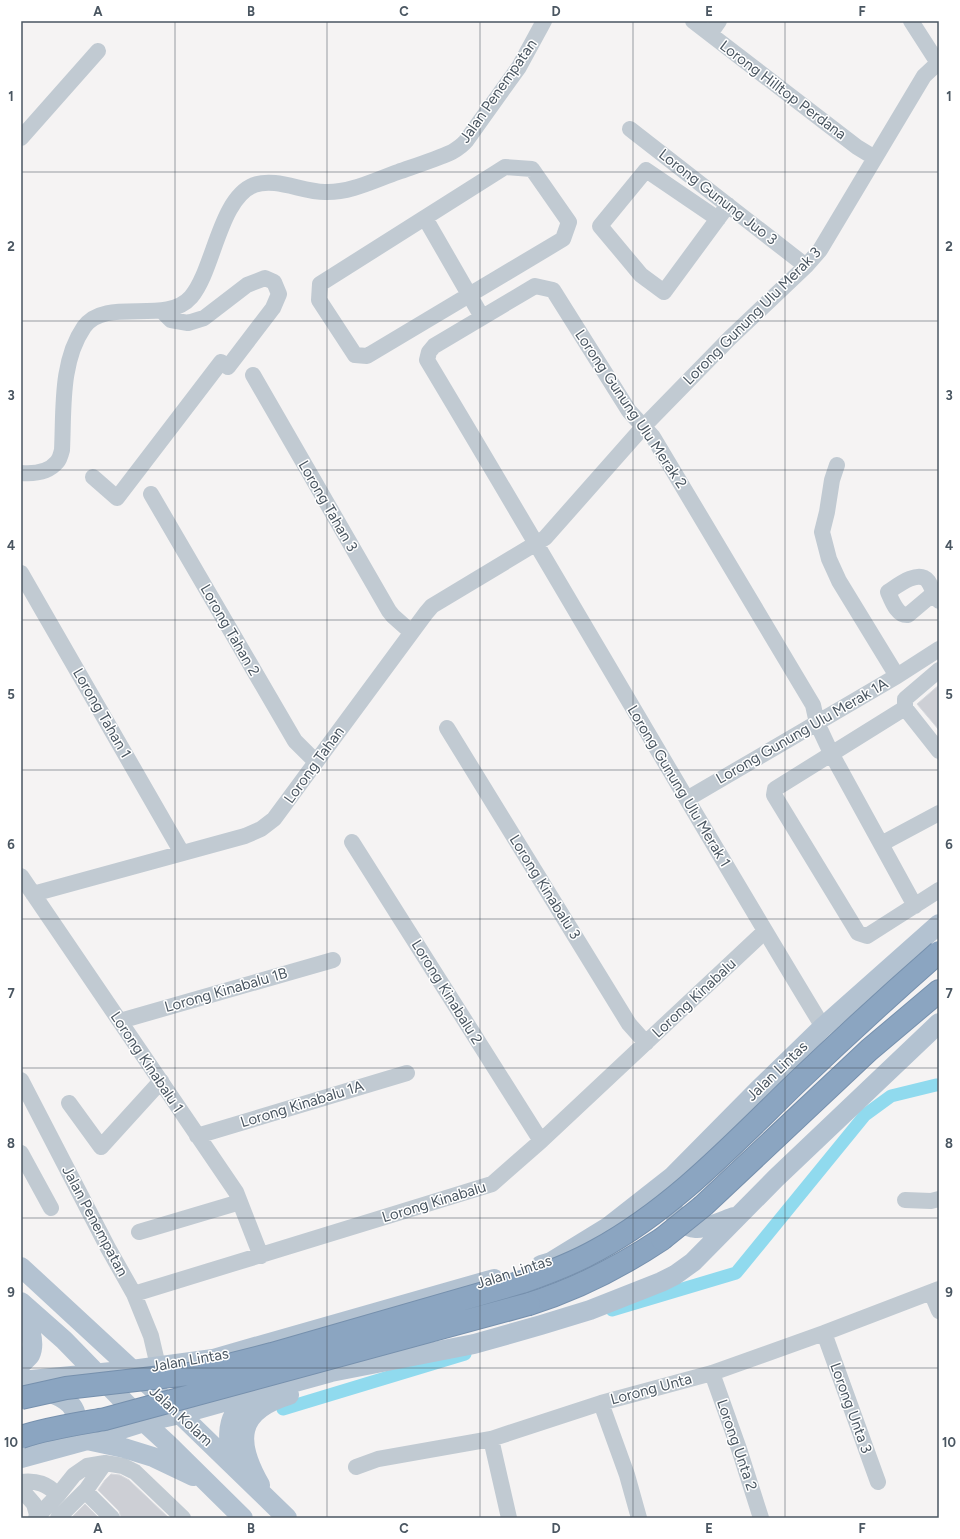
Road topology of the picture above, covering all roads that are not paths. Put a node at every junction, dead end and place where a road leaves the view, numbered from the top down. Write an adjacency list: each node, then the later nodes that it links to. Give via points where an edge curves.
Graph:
1 (544, 21): 16 (street, Jalan Penempatan, via 519,67 460,147 444,156 348,190 313,191 265,183 246,189 236,200 191,297 184,303)
2 (693, 21): 5 (street, Lorong Hilltop Perdana)
3 (719, 21): 5 (street)
4 (911, 21): 7 (street)
5 (710, 34): 10 (street, Lorong Hilltop Perdana, via 857,147)
6 (98, 51): 9 (street)
7 (939, 63): 10 (street, Lorong Gunung Ulu Merak 3, via 924,76)
8 (630, 129): 11 (street, Lorong Gunung Juo 3)
9 (21, 138)
10 (875, 158): 14 (street, Lorong Gunung Ulu Merak 3, via 820,250)
11 (728, 205): 13 (street); 14 (street, Lorong Gunung Juo 3)
12 (426, 218): 15 (street); 15 (street, via 505,167 532,169 569,222 563,239); 15 (street, via 320,284 319,300 355,355 367,356)
13 (718, 219): 13 (street, via 646,170 600,226 641,275 664,292)
14 (806, 266): 22 (street, Lorong Gunung Ulu Merak 3, via 730,338)
15 (469, 294): 17 (street)
16 (162, 311): 19 (street, via 171,320 188,323 204,318 247,285 265,278 274,282 279,294 273,308); 24 (street, Jalan Penempatan, via 109,313 85,326 77,340 66,372 62,450 57,462 47,470 34,474)
17 (482, 317): 18 (street, Lorong Gunung Ulu Merak 2, via 434,346); 22 (street, Lorong Gunung Ulu Merak 2, via 536,286 553,290 629,411)
18 (426, 360): 27 (street, Lorong Gunung Ulu Merak 1)
19 (228, 367): 21 (street); 25 (street, via 221,362 117,498)
20 (253, 375): 29 (street, Lorong Tahan 3, via 388,611)
21 (209, 393)
22 (644, 426): 27 (street, Lorong Gunung Ulu Merak 3); 35 (street, Lorong Gunung Ulu Merak 2, via 813,705)
23 (837, 465): 33 (street, via 822,532 829,559 839,581)
24 (21, 473)
25 (93, 478)
26 (150, 494): 39 (street, Lorong Tahan 2, via 295,741)
27 (537, 544): 29 (street, Lorong Tahan, via 432,606); 40 (street, Lorong Gunung Ulu Merak 1)
28 (21, 573): 44 (street, Lorong Tahan 1)
29 (411, 632): 39 (street, Lorong Tahan)
30 (939, 649): 31 (street, Lorong Gunung Ulu Merak 1A)
31 (918, 664): 32 (street, Lorong Gunung Ulu Merak 1A); 33 (street, Lorong Gunung Ulu Merak 1A)
32 (938, 669): 34 (street, via 905,699)
33 (897, 676): 35 (street, Lorong Gunung Ulu Merak 1A)
34 (905, 708): 37 (street); 38 (street)
35 (817, 723): 38 (street, Lorong Gunung Ulu Merak 2); 40 (street, Lorong Gunung Ulu Merak 1A)
36 (447, 728): 57 (street, Lorong Kinabalu 3, via 629,1024)
37 (939, 751)
38 (831, 753): 43 (street, Lorong Gunung Ulu Merak 2); 48 (street, via 775,789 774,795 858,933 867,936)
39 (316, 762): 44 (street, Lorong Tahan, via 274,819 261,829 245,836)
40 (687, 799): 50 (street, Lorong Gunung Ulu Merak 1)
41 (939, 813): 43 (street)
42 (352, 842): 63 (street, Lorong Kinabalu 2)
43 (881, 844): 48 (street, Lorong Gunung Ulu Merak 2)
44 (182, 853): 47 (street, Lorong Tahan)
45 (21, 876): 47 (street, Lorong Kinabalu 1)
46 (939, 890): 48 (street)
47 (33, 894): 54 (street, Lorong Kinabalu 1)
48 (915, 906)
49 (939, 924): 56 (main road, Jalan Lintas)
50 (765, 931): 56 (street, Lorong Gunung Ulu Merak 1); 57 (street, Lorong Kinabalu)
51 (939, 952): 90 (highway, Jalan Lintas, bridge, via 838,1043 695,1180 634,1227 597,1250 553,1271 522,1282 272,1354 197,1373 66,1388)
52 (333, 960): 54 (street, Lorong Kinabalu 1B)
53 (939, 991): 96 (highway, Jalan Lintas, bridge, via 869,1050 703,1206 662,1239 600,1276 555,1296 529,1304 105,1419 63,1426)
54 (120, 1021): 60 (street, Lorong Kinabalu 1)
55 (939, 1023): 70 (main road)
56 (824, 1027): 64 (main road, Jalan Lintas)
57 (646, 1043): 63 (street, Lorong Kinabalu)
58 (407, 1073): 62 (street, Lorong Kinabalu 1A)
59 (21, 1080): 76 (street, Jalan Penempatan)
60 (160, 1081): 61 (street, via 101,1147); 62 (street, Lorong Kinabalu 1)
61 (68, 1103)
62 (197, 1136): 68 (street, Lorong Kinabalu 1, via 236,1192)
63 (541, 1141): 72 (street, Lorong Kinabalu, via 492,1184)
64 (697, 1151): 70 (main road, via 674,1188 671,1199 676,1218 696,1229); 84 (main road, Jalan Lintas, via 673,1176 608,1227 551,1262 213,1359)
65 (21, 1153): 69 (street)
66 (939, 1199): 67 (street)
67 (905, 1200)
68 (240, 1202): 71 (street); 72 (street, Lorong Kinabalu 1)
69 (51, 1208)
70 (740, 1215): 82 (main road, via 693,1262 676,1275 590,1310)
71 (138, 1232)
72 (260, 1256): 76 (street, Lorong Kinabalu)
73 (21, 1267): 74 (main road, Jalan Kolam)
74 (41, 1285): 80 (main road, via 63,1318 62,1329); 85 (main road, Jalan Kolam)
75 (935, 1290): 78 (street); 81 (street, Lorong Unta)
76 (134, 1294): 84 (street, Jalan Penempatan, via 151,1336)
77 (21, 1302): 80 (main road, Jalan Kolam)
78 (939, 1310)
79 (21, 1312): 83 (main road, via 31,1333 32,1343 30,1354)
80 (51, 1329): 86 (main road, Jalan Kolam)
81 (824, 1333): 87 (street, Lorong Unta); 101 (street, Lorong Unta 3)
82 (474, 1344): 89 (main road, via 331,1372); 106 (main road, via 418,1362 293,1393 274,1399 257,1410 243,1436 252,1471)
83 (21, 1364)
84 (158, 1366): 85 (main road, Jalan Lintas)
85 (132, 1370): 86 (main road, Jalan Lintas); 92 (main road, Jalan Kolam)
86 (96, 1372): 88 (main road, Jalan Lintas); 93 (main road, Jalan Kolam)
87 (712, 1372): 91 (street, Lorong Unta); 115 (street, Lorong Unta 2)
88 (21, 1382): 96 (main road, via 68,1401 76,1413 76,1424 71,1432)
89 (254, 1394): 92 (main road); 97 (main road, via 233,1419 229,1439)
90 (21, 1398)
91 (601, 1403): 94 (street, Lorong Unta); 114 (street, via 627,1475)
92 (180, 1414): 93 (main road); 97 (main road, Jalan Kolam)
93 (144, 1422): 95 (main road); 102 (main road, Jalan Kolam)
94 (491, 1439): 99 (street, Lorong Unta, via 378,1459); 113 (street)
95 (87, 1440): 96 (main road); 102 (main road, via 153,1457)
96 (24, 1450)
97 (231, 1462): 106 (main road, Jalan Kolam)
98 (105, 1463): 104 (street); 105 (street, via 86,1466 74,1475); 110 (street, via 123,1466 135,1472)
99 (356, 1467)
100 (21, 1482): 105 (street, via 35,1481 44,1484)
101 (878, 1482)
102 (207, 1484): 111 (main road, Jalan Kolam)
103 (21, 1489): 107 (street, via 34,1504)
104 (85, 1491): 108 (street); 109 (street)
105 (58, 1495): 107 (street)
106 (268, 1499): 112 (main road, Jalan Kolam)
107 (38, 1518)
108 (58, 1518)
109 (112, 1518)
110 (183, 1518)
111 (243, 1518)
112 (287, 1518)
113 (509, 1518)
114 (639, 1518)
115 (761, 1518)

